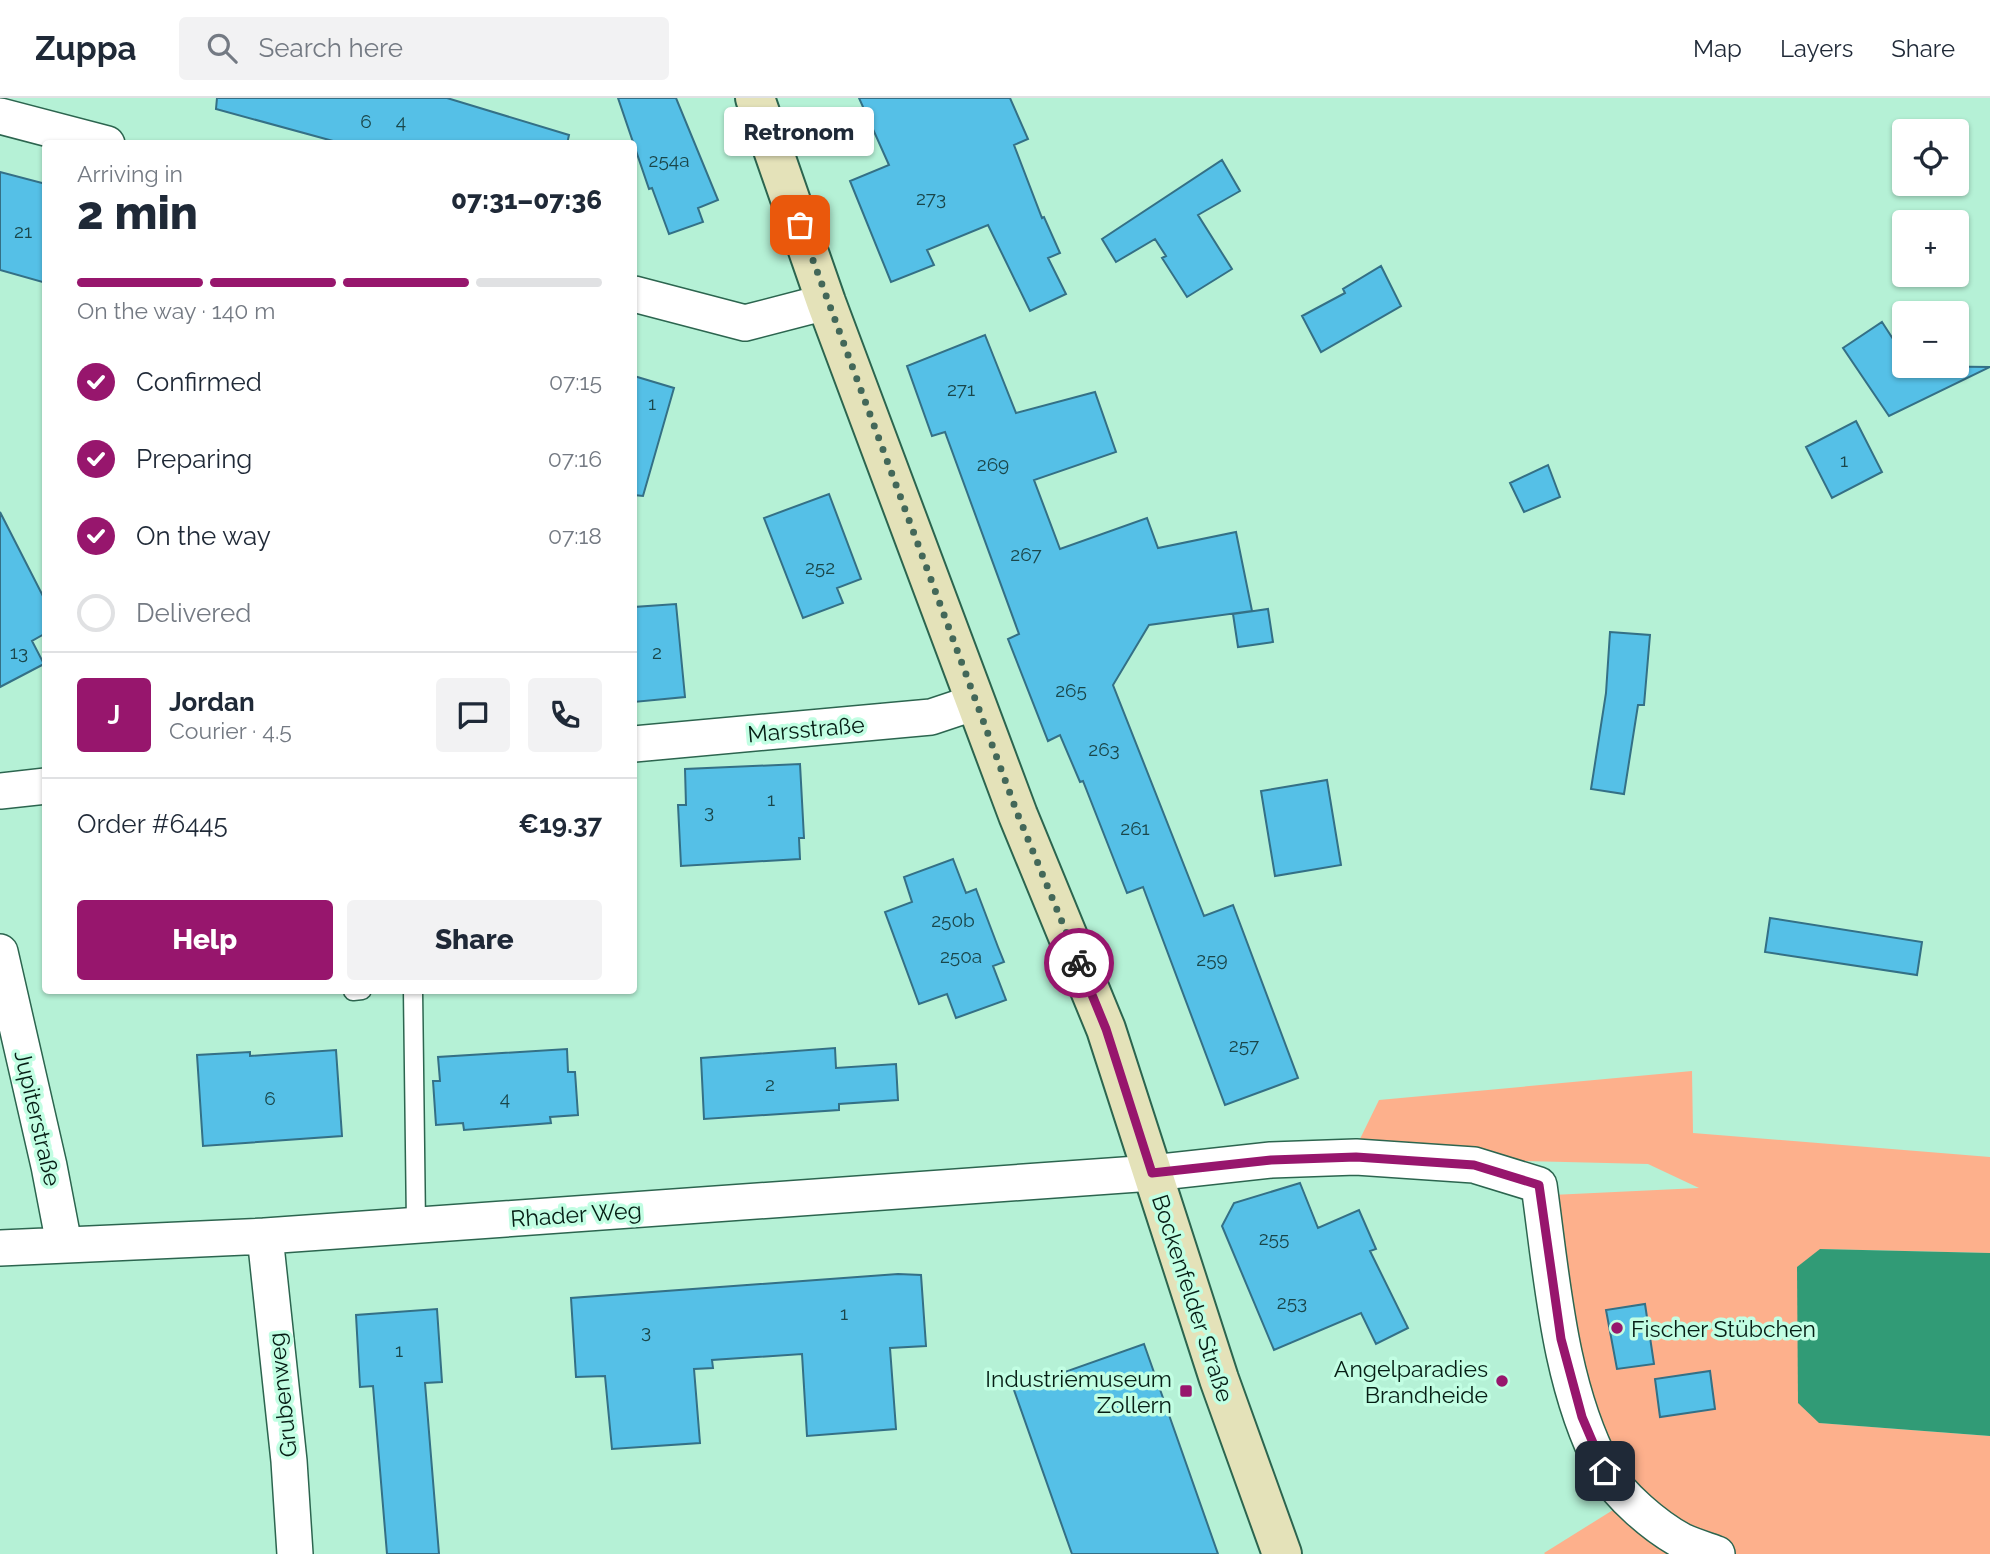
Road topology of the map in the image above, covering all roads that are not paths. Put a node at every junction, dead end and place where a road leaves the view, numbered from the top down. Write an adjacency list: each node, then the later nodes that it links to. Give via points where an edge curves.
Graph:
1 (755, 98): 5 (main road, Bockenfelder Straße)
2 (0, 116): 3 (street)
3 (92, 140)
4 (637, 295): 5 (street, via 745,323)
5 (827, 302): 6 (main road, Bockenfelder Straße)
6 (976, 702): 7 (street, Marsstraße, via 931,717); 12 (main road, Bockenfelder Straße, via 1106,1029)
7 (637, 744)
8 (42, 786): 9 (street)
9 (0, 791)
10 (0, 952): 15 (street, Jupiterstraße)
11 (413, 994): 13 (lane)
12 (1152, 1173): 13 (street, Rhader Weg); 18 (main road, Bockenfelder Straße); 19 (street, Rhader Weg, via 1271,1160 1356,1157 1474,1165 1539,1185 1561,1339 1582,1417 1605,1471 1636,1508 1681,1540)
13 (416, 1225): 14 (street, Rhader Weg)
14 (265, 1236): 15 (street, Rhader Weg); 17 (street, Grubenweg)
15 (64, 1244): 16 (street, Rhader Weg)
16 (0, 1248)
17 (295, 1554)
18 (1282, 1554)
19 (1717, 1554)

